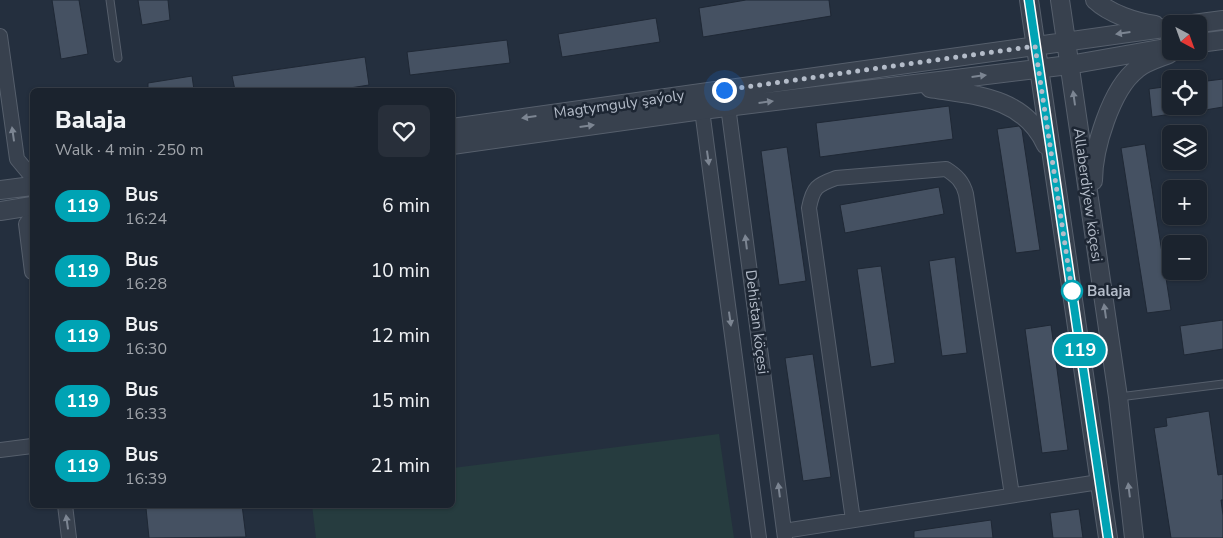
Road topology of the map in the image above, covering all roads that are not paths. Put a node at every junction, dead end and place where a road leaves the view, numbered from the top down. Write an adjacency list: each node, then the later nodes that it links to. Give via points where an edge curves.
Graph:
1 (110, 0): 16 (lane)
2 (1029, 0): 13 (street, Allaberdiýew köçesi)
3 (1060, 0): 11 (street, Allaberdiýew köçesi)
4 (1095, 0): 7 (street, via 1121,15)
5 (1223, 20): 6 (street)
6 (1208, 22)
7 (1162, 26)
8 (1162, 28): 11 (street, Magtymguly şaýoly, one-way to 11)
9 (0, 36): 25 (street, one-way to 9, via 17,159)
10 (1223, 40): 12 (street)
11 (1065, 41): 13 (street, Magtymguly şaýoly); 17 (street, Allaberdiýew köçesi)
12 (1208, 42)
13 (1035, 46): 18 (street, Allaberdiýew köçesi); 22 (street, Magtymguly şaýoly, one-way to 22)
14 (1162, 49): 17 (street, Magtymguly şaýoly)
15 (1162, 57): 31 (street, via 1138,68 1121,87 1103,125 1093,168)
16 (118, 58)
17 (1069, 65): 18 (street, Magtymguly şaýoly); 31 (street, Allaberdiýew köçesi, one-way to 17)
18 (1039, 68): 19 (street, Magtymguly şaýoly, one-way to 18); 24 (street, Allaberdiýew köçesi)
19 (892, 87): 20 (street, Magtymguly şaýoly, one-way to 19); 24 (street, via 921,86 997,100 1036,126)
20 (728, 106): 21 (street, Magtymguly şaýoly); 41 (street, Dehistan köçesi, one-way to 20)
21 (702, 110): 23 (street, Magtymguly şaýoly, one-way to 21); 43 (street, Dehistan köçesi, one-way to 43)
22 (455, 128)
23 (455, 146)
24 (1052, 159): 37 (street, Allaberdiýew köçesi)
25 (30, 174)
26 (30, 186): 27 (street)
27 (0, 190)
28 (30, 206): 29 (street)
29 (0, 211)
30 (30, 219): 32 (street, via 26,224)
31 (1094, 237): 34 (street, Allaberdiýew köçesi, one-way to 31)
32 (30, 256)
33 (1223, 384): 34 (lane)
34 (1118, 397): 45 (street, Allaberdiýew köçesi, one-way to 34)
35 (30, 446): 36 (street)
36 (0, 450)
37 (1099, 482): 38 (street); 44 (street, Allaberdiýew köçesi)
38 (1012, 495): 40 (street); 40 (street, via 964,184 956,174 946,169 836,178 819,184 811,196 809,208)
39 (65, 508): 42 (street, one-way to 39)
40 (853, 520): 41 (street)
41 (784, 534)
42 (69, 538)
43 (759, 538)
44 (1108, 538)
45 (1134, 538)

